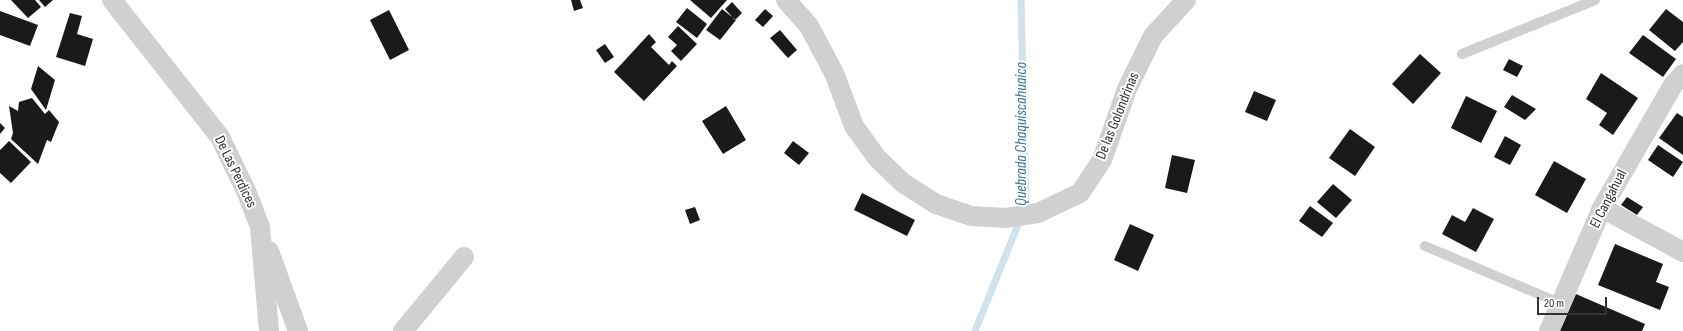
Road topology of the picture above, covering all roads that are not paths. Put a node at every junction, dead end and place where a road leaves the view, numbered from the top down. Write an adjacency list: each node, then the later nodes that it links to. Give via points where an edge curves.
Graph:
1 (112, 0): 8 (street, De Las Perdices, via 220,137 247,192)
2 (786, 0): 3 (street, De las Golondrinas, via 809,26 834,73 854,126 877,158 903,183 936,204 971,216 1005,218 1038,213 1080,192 1102,160 1127,89 1153,36)
3 (1186, 0)
4 (1595, 0): 5 (lane)
5 (1462, 54)
6 (1680, 84): 7 (street, El Cangahual)
7 (1602, 208): 10 (street); 12 (street, El Cangahual)
8 (260, 227): 13 (street, De Las Perdices); 14 (street)
9 (1425, 246): 12 (lane)
10 (1683, 252)
11 (464, 257): 15 (street)
12 (1562, 304): 16 (street, El Cangahual)
13 (269, 331)
14 (298, 331)
15 (403, 331)
16 (1549, 331)

